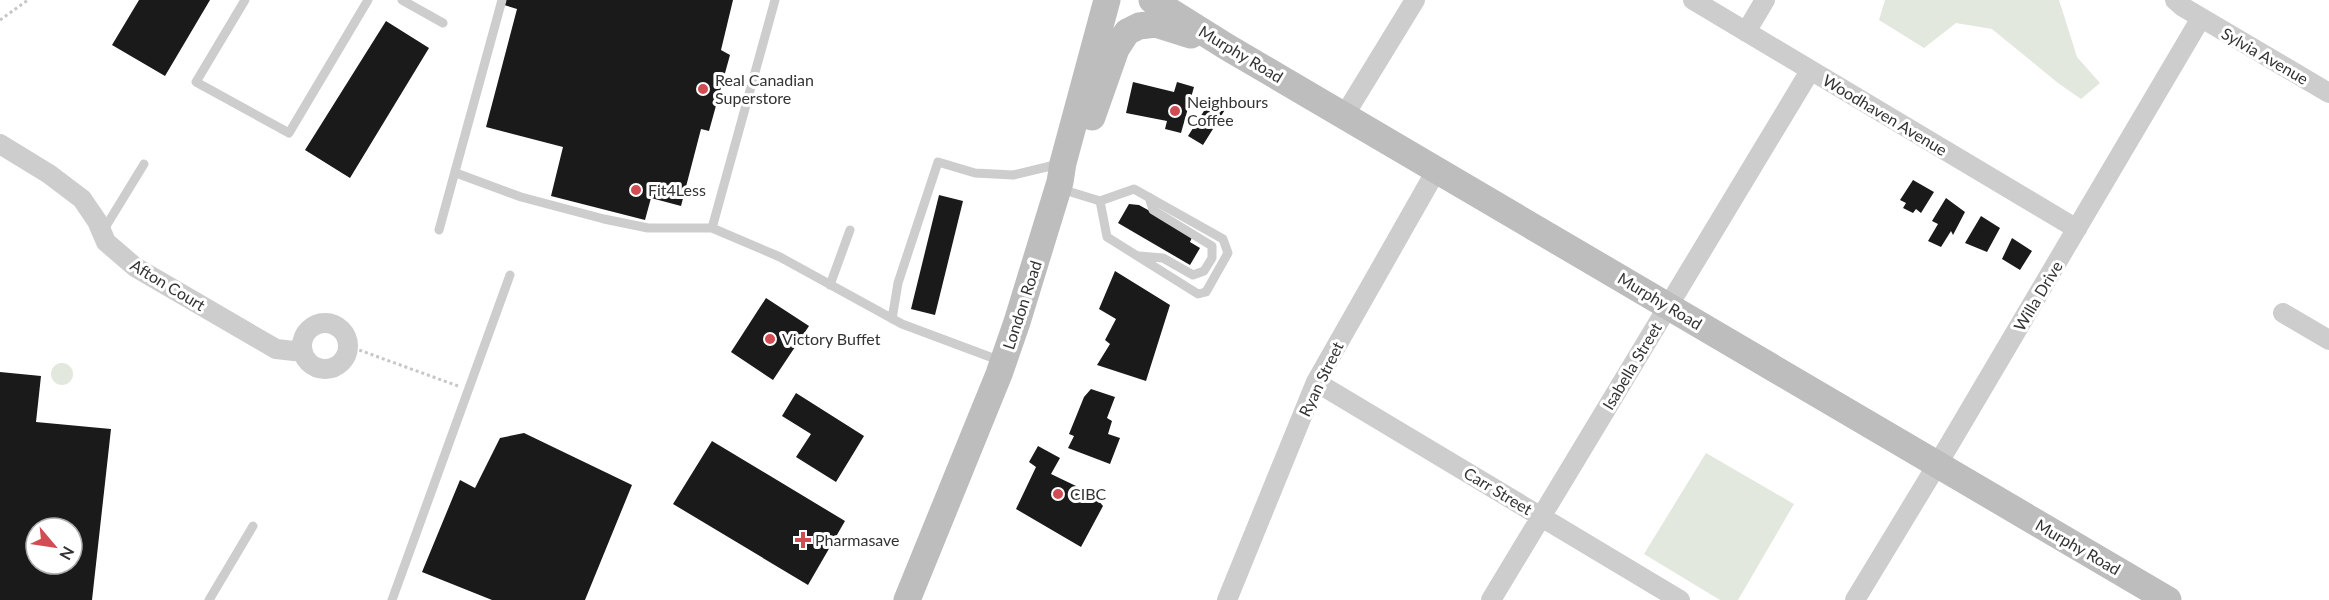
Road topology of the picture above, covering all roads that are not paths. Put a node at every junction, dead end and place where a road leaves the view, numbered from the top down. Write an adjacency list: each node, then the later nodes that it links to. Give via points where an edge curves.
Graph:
1 (245, 0): 2 (lane, via 196,82 289,133)
2 (368, 0)
3 (402, 0): 13 (lane)
4 (502, 0): 22 (lane)
5 (775, 0): 26 (lane)
6 (1107, 0): 23 (street, London Road)
7 (1152, 0): 15 (street, Murphy Road)
8 (1414, 0): 18 (street)
9 (1693, 0): 14 (street, Woodhaven Avenue)
10 (1765, 0): 14 (street)
11 (2175, 0): 12 (street)
12 (2201, 18): 17 (street, Sylvia Avenue); 27 (street, Willa Drive)
13 (443, 23)
14 (1746, 32): 16 (street, Woodhaven Avenue)
15 (1227, 47): 18 (street, Murphy Road); 23 (street, via 1156,24 1127,32 1116,49 1085,135)
16 (1810, 71): 27 (street, Woodhaven Avenue); 34 (street, Isabella Street)
17 (2329, 93)
18 (1344, 116): 21 (street, Murphy Road)
19 (0, 144): 30 (street, Afton Court, via 82,199)
20 (144, 164): 30 (lane)
21 (1437, 169): 34 (street, Murphy Road); 40 (street, Ryan Street)
22 (456, 173): 26 (lane, via 521,197 604,219 648,228); 28 (lane)
23 (1060, 177): 25 (lane); 36 (lane, via 975,173 938,162 898,284); 39 (street, London Road)
24 (1149, 198): 25 (lane, via 1134,189); 31 (lane, via 1153,210 1212,246 1212,258 1204,271 1193,275 1163,258); 31 (lane, via 1223,239 1228,253 1206,292 1198,294)
25 (1100, 201): 31 (lane, via 1107,237)
26 (712, 228): 33 (lane, via 780,257)
27 (2077, 229): 41 (street, Willa Drive)
28 (439, 230)
29 (850, 230): 33 (lane)
30 (102, 233): 38 (street, Afton Court, via 106,242 135,267 276,349)
31 (1137, 255)
32 (510, 275): 45 (lane)
33 (830, 285): 36 (lane)
34 (1669, 307): 41 (street, Murphy Road); 42 (street, Isabella Street)
35 (2283, 313): 37 (street)
36 (892, 319): 39 (lane)
37 (2329, 340)
38 (303, 352): 38 (street, Afton Court, via 308,330 322,324 337,327 348,346 343,360 331,368 317,368)
39 (1003, 361): 46 (street, London Road)
40 (1316, 382): 42 (street, Carr Street); 47 (street, Ryan Street)
41 (1938, 465): 50 (street, Willa Drive); 51 (street, Murphy Road)
42 (1541, 517): 48 (street, Isabella Street); 49 (street, Carr Street)
43 (253, 526): 44 (lane)
44 (209, 600)
45 (392, 600)
46 (907, 600)
47 (1227, 600)
48 (1491, 600)
49 (1680, 600)
50 (1855, 600)
51 (2168, 600)

